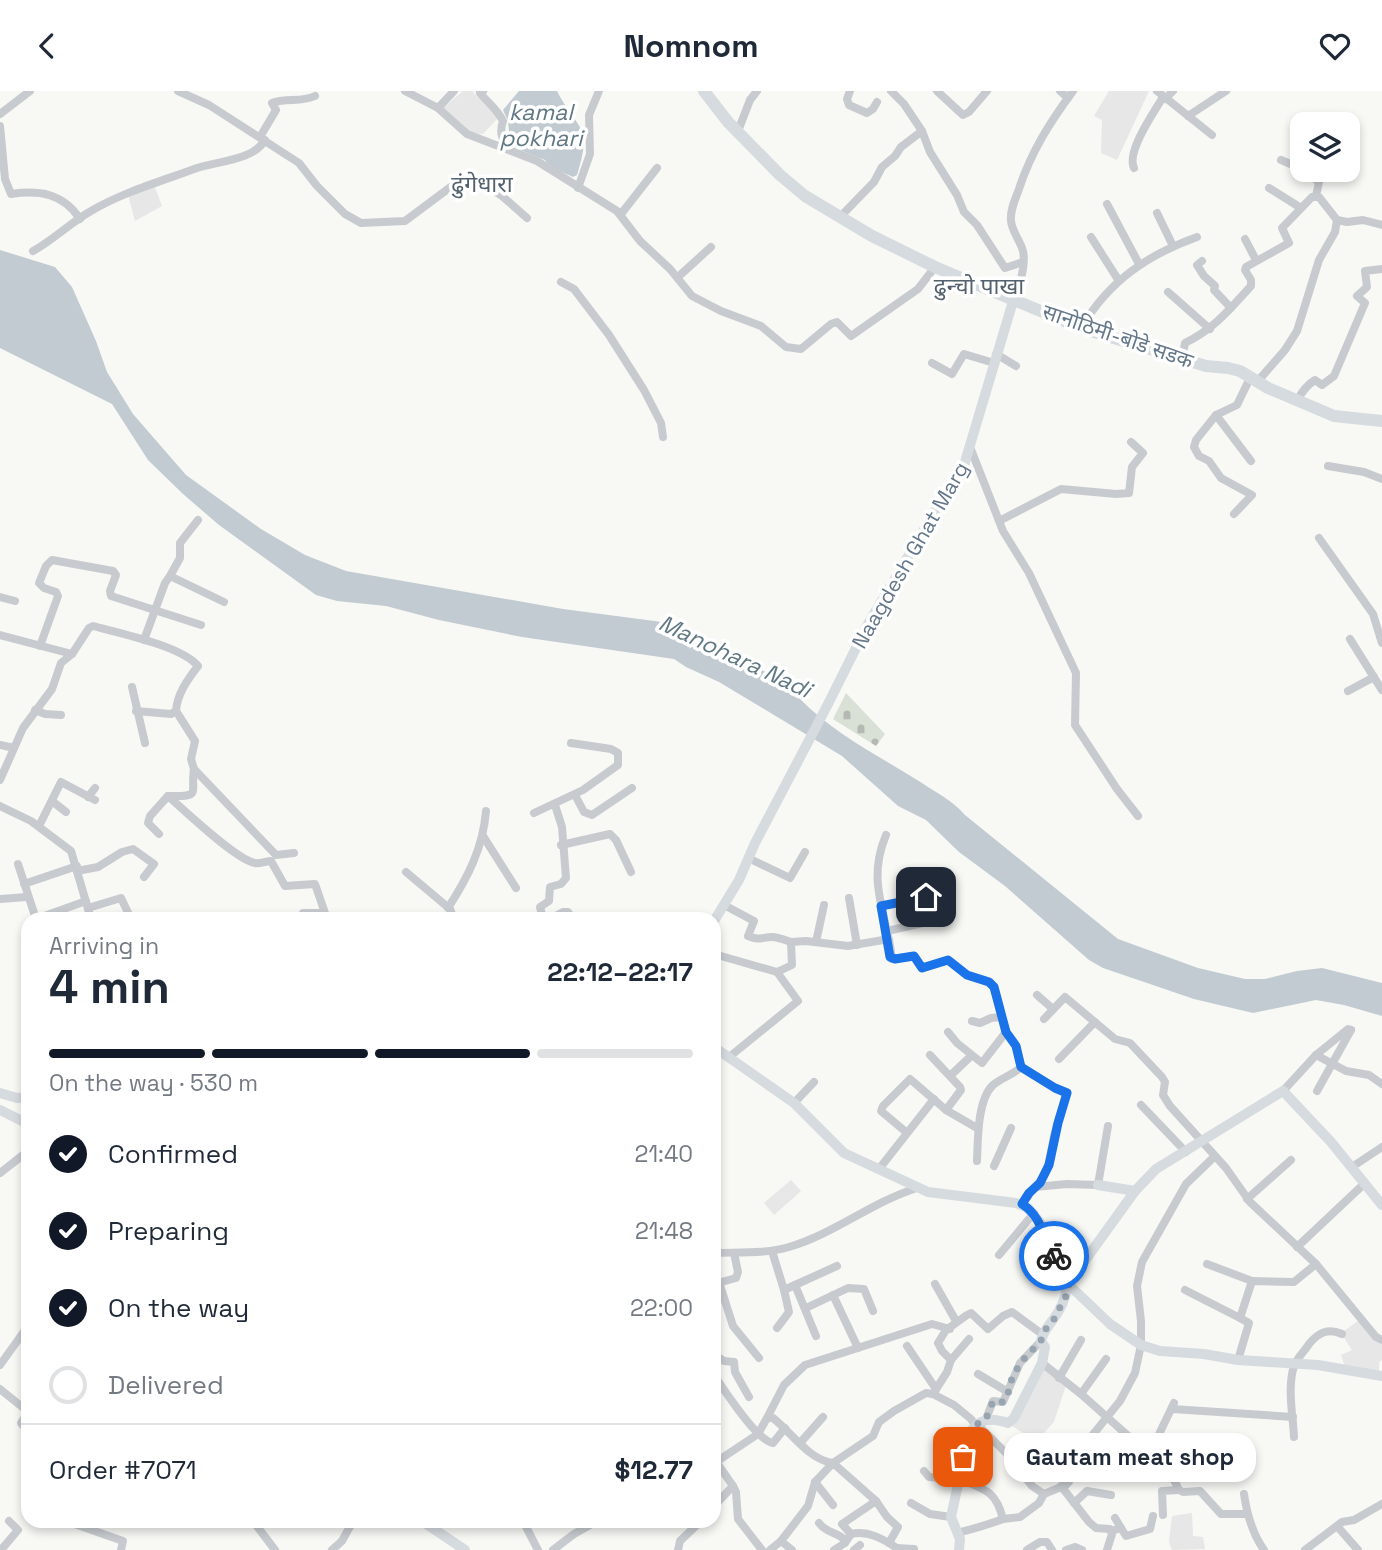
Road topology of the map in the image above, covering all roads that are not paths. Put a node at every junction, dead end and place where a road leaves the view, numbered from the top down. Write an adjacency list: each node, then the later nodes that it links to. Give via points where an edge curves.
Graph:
1 (13, 91): 20 (street)
2 (30, 91): 20 (street)
3 (177, 91): 29 (street)
4 (405, 91): 22 (street)
5 (454, 91): 22 (street)
6 (483, 91): 30 (street, via 480,93 503,121 500,129)
7 (599, 91): 36 (street, via 589,115 590,154)
8 (704, 91): 26 (main road, सानोठिमी-बोडे सडक)
9 (757, 91): 26 (street)
10 (850, 91): 21 (street, via 849,105 867,113)
11 (891, 91): 27 (street)
12 (937, 91): 13 (street, via 963,114)
13 (987, 91)
14 (1060, 91): 17 (street)
15 (1173, 91): 19 (street)
16 (1226, 91): 24 (street)
17 (1071, 95): 56 (street, via 1028,160 1012,208 1012,228)
18 (315, 96): 29 (street, via 272,103 276,110)
19 (1162, 96): 24 (street); 34 (street, via 1135,147)
20 (21, 98): 23 (street)
21 (877, 101)
22 (438, 108): 30 (street, via 467,134)
23 (0, 114)
24 (1188, 116): 28 (street)
25 (0, 126): 45 (street, via 5,179 12,194 46,193 69,205)
26 (738, 131): 43 (main road, सानोठिमी-बोडे सडक, via 780,175)
27 (922, 131): 43 (street, via 901,146); 56 (street, via 964,212 1005,268)
28 (1212, 135)
29 (262, 138): 44 (street, via 299,163 345,214 361,223 405,221 468,174); 45 (street, via 260,149 252,154 173,177 110,201)
30 (509, 148): 36 (street)
31 (1281, 160): 32 (street)
32 (1290, 164)
33 (657, 168): 42 (street)
34 (1134, 168)
35 (1319, 182): 38 (street)
36 (578, 188): 42 (street)
37 (1269, 188): 40 (street)
38 (1316, 196): 40 (street); 46 (street)
39 (1107, 204): 57 (street)
40 (1301, 208): 54 (street, via 1282,228 1289,243)
41 (1157, 213): 51 (street)
42 (621, 214): 60 (street, via 640,241)
43 (840, 217): 58 (main road, सानोठिमी-बोडे सडक)
44 (527, 218)
45 (80, 219): 53 (street)
46 (1336, 220): 47 (street, via 1363,219); 72 (street, via 1297,331)
47 (1382, 225)
48 (1091, 237): 61 (street)
49 (1197, 237): 51 (street)
50 (1245, 239): 54 (street)
51 (1173, 246): 57 (street)
52 (710, 247): 60 (street)
53 (33, 251)
54 (1256, 260): 65 (street, via 1245,268 1251,286)
55 (1202, 261): 65 (street, via 1197,265 1203,276)
56 (1023, 262): 64 (street)
57 (1139, 264): 61 (street)
58 (935, 267): 60 (street, via 918,289 851,336 837,322 801,349 786,347 761,326 700,301); 64 (main road, सानोठिमी-बोडे सडक)
59 (1382, 269): 73 (street, via 1366,271 1367,287 1357,296 1365,303 1334,376 1322,385 1311,382)
60 (678, 277)
61 (1119, 281): 66 (street)
62 (561, 282): 76 (street, via 574,289 610,335 644,390)
63 (1168, 292): 67 (street)
64 (1014, 298): 66 (main road, सानोठिमी-बोडे सडक); 68 (street, Naagdesh Ghat Marg)
65 (1231, 309): 67 (street)
66 (1082, 328): 69 (main road, सानोठिमी-बोडे सडक)
67 (1210, 328): 69 (street, via 1185,343)
68 (995, 358): 70 (street, via 964,354 952,374); 71 (street); 78 (street, Naagdesh Ghat Marg)
69 (1182, 359): 72 (main road, सानोठिमी-बोडे सडक, via 1228,367)
70 (932, 363)
71 (1016, 366)
72 (1254, 380): 73 (main road, सानोठिमी-बोडे सडक); 74 (street, via 1237,405)
73 (1297, 401): 75 (main road, सानोठिमी-बोडे सडक, via 1334,416)
74 (1216, 415): 79 (street); 82 (street, via 1194,447 1221,478 1252,495)
75 (1382, 421)
76 (663, 437)
77 (1131, 442): 84 (street, via 1143,453 1132,467 1129,493 1061,489)
78 (970, 447): 84 (street); 131 (street, Naagdesh Ghat Marg, via 958,480 889,586)
79 (1251, 461)
80 (1328, 466): 81 (street)
81 (1382, 479)
82 (1234, 514)
83 (198, 520): 86 (street, via 180,543 180,558)
84 (999, 521): 122 (street, via 1076,673 1075,725)
85 (1319, 538): 95 (street, via 1373,614)
86 (170, 576): 89 (street); 90 (street)
87 (0, 597): 88 (street)
88 (15, 601)
89 (224, 602)
90 (156, 610): 91 (street); 94 (street); 96 (street, via 111,596 113,571 52,560 39,583 58,596)
91 (201, 625)
92 (0, 635): 96 (street)
93 (1350, 639): 98 (street)
94 (144, 640): 97 (street, via 93,627); 104 (street, via 191,658 198,666 181,692)
95 (1382, 643)
96 (40, 646): 97 (street)
97 (72, 655): 102 (street, via 61,663 52,689)
98 (1374, 677): 100 (street); 101 (street)
99 (132, 687): 103 (street)
100 (1382, 690)
101 (1348, 691)
102 (35, 710): 105 (street); 109 (street)
103 (136, 711): 104 (street); 106 (street)
104 (176, 711): 110 (street, via 195,741)
105 (61, 715)
106 (145, 743)
107 (571, 743): 114 (street, via 611,749 619,759 618,765)
108 (0, 745): 109 (street)
109 (14, 748): 111 (street)
110 (194, 769): 115 (street, via 193,792); 130 (street)
111 (0, 780)
112 (95, 788): 116 (street, via 91,799 61,782)
113 (632, 788): 114 (street, via 592,815 584,812)
114 (575, 795): 117 (street)
115 (168, 796): 124 (street, via 148,823); 130 (street, via 246,859 255,863)
116 (52, 801): 120 (street); 123 (street)
117 (555, 804): 121 (street); 127 (street, via 562,827)
118 (0, 806): 123 (street)
119 (486, 811): 126 (street)
120 (66, 812)
121 (534, 813)
122 (1138, 816)
123 (38, 826): 133 (street, via 67,848)
124 (159, 834)
125 (886, 835): 145 (street, via 876,871)
126 (483, 836): 138 (street); 146 (street, via 464,884)
127 (561, 845): 134 (street, via 610,834); 153 (street, via 566,878 550,887 549,901 540,907)
128 (805, 852): 131 (street, via 790,878)
129 (294, 853): 130 (street)
130 (273, 858): 151 (street, via 285,886 316,884)
131 (748, 858): 143 (street, Naagdesh Ghat Marg)
132 (18, 864): 137 (street)
133 (77, 869): 136 (street, via 99,867 134,849 154,864); 137 (street); 142 (street)
134 (631, 871)
135 (406, 872): 146 (street)
136 (144, 877)
137 (24, 884): 139 (street)
138 (516, 888)
139 (27, 897): 141 (street); 147 (street)
140 (849, 898): 158 (street)
141 (0, 899)
142 (87, 905): 148 (street); 149 (street); 150 (street, via 121,898)
143 (724, 905): 154 (street, Naagdesh Ghat Marg); 156 (street, via 754,921 748,936)
144 (824, 905): 157 (street)
145 (881, 906): 155 (street); 155 (street, via 932,896 937,916)
146 (448, 908): 152 (street)
147 (33, 912)
148 (62, 912)
149 (89, 912)
150 (128, 912)
151 (326, 912)
152 (450, 912)
153 (541, 912)
154 (720, 912)
155 (888, 935): 158 (street); 163 (street, via 892,958 914,956 922,968 948,960 967,975 989,982)
156 (791, 942): 157 (street); 160 (street, via 792,965)
157 (816, 942): 158 (street)
158 (857, 945)
159 (721, 956): 160 (street)
160 (777, 972): 173 (street, via 799,1001)
161 (1037, 995): 162 (street)
162 (1053, 1009): 164 (street); 166 (street, via 1065,997)
163 (1002, 1017): 165 (street); 168 (street)
164 (1044, 1019)
165 (972, 1021)
166 (1095, 1022): 174 (street); 194 (street, via 1115,1039 1130,1044 1162,1077 1163,1095)
167 (948, 1032): 172 (street)
168 (1006, 1032): 172 (street, via 984,1062); 176 (street, via 1016,1046)
169 (721, 1052): 173 (street)
170 (930, 1055): 177 (street)
171 (1316, 1055): 175 (street); 175 (street, via 1351,1030); 180 (street)
172 (971, 1056): 177 (street)
173 (728, 1058): 185 (street)
174 (1059, 1059)
175 (1332, 1065): 179 (street); 181 (street)
176 (1021, 1067): 191 (street, via 993,1084); 207 (street, via 1067,1093 1049,1165)
177 (950, 1075): 188 (street, via 961,1090)
178 (814, 1082): 185 (street)
179 (1382, 1084)
180 (1283, 1091): 194 (street); 202 (street)
181 (1317, 1091)
182 (0, 1093): 183 (street)
183 (21, 1098)
184 (934, 1099): 188 (street); 193 (street); 193 (street, via 909,1079 883,1106 883,1115)
185 (794, 1103): 203 (street, via 844,1153)
186 (1140, 1105): 196 (street)
187 (0, 1110): 189 (street)
188 (946, 1110): 191 (street)
189 (21, 1120)
190 (1108, 1126): 206 (street)
191 (977, 1128): 200 (street)
192 (1011, 1128): 201 (street)
193 (906, 1132): 203 (street)
194 (1201, 1141): 196 (street); 198 (street)
195 (1382, 1147): 202 (street)
196 (1186, 1152): 209 (street, via 1156,1169)
197 (21, 1156): 204 (street)
198 (1214, 1157): 211 (street); 247 (street, via 1186,1184 1139,1269)
199 (1291, 1160): 211 (street)
200 (978, 1161)
201 (994, 1166)
202 (1352, 1167): 205 (street)
203 (879, 1169): 208 (street)
204 (0, 1173)
205 (1365, 1183): 210 (street); 216 (street)
206 (1098, 1185): 207 (street); 209 (street)
207 (1035, 1187): 212 (street)
208 (917, 1188): 212 (street); 217 (street, via 894,1195 802,1243)
209 (1135, 1191): 228 (street)
210 (1378, 1192): 213 (street)
211 (1247, 1199): 216 (street)
212 (1022, 1204): 214 (street)
213 (1382, 1205)
214 (1034, 1213): 215 (street); 221 (street)
215 (1048, 1246): 220 (street); 228 (street)
216 (1297, 1247): 223 (street)
217 (772, 1251): 218 (street); 230 (street)
218 (734, 1252): 219 (street); 226 (street, via 736,1278)
219 (721, 1253)
220 (1027, 1253)
221 (999, 1255)
222 (1207, 1264): 225 (street)
223 (1316, 1265): 225 (street, via 1294,1282); 245 (street)
224 (837, 1266): 229 (street)
225 (1252, 1281): 236 (street)
226 (721, 1282)
227 (935, 1284): 237 (street)
228 (1069, 1284): 246 (street, via 1049,1343); 247 (street, via 1110,1324)
229 (795, 1285): 230 (street); 234 (street)
230 (785, 1290): 238 (street, via 789,1312)
231 (1185, 1290): 236 (street)
232 (721, 1296): 251 (street, via 733,1326)
233 (833, 1296): 234 (street); 235 (street, via 848,1288 864,1289); 249 (street)
234 (806, 1308): 242 (street)
235 (873, 1311)
236 (1240, 1318): 255 (street, via 1248,1323)
237 (956, 1321): 239 (street); 246 (street, via 971,1313 988,1329 1012,1312)
238 (777, 1328)
239 (950, 1329): 249 (street, via 932,1324); 254 (street, via 939,1343)
240 (21, 1334): 250 (street)
241 (1342, 1334): 258 (street, via 1325,1331 1314,1338)
242 (816, 1335)
243 (969, 1339): 254 (street)
244 (1081, 1340): 261 (street)
245 (1382, 1340)
246 (1042, 1341): 256 (street); 265 (street, via 1020,1363)
247 (1141, 1345): 255 (street); 269 (street, via 1136,1373)
248 (907, 1346): 264 (street)
249 (858, 1349): 272 (street, via 805,1365 784,1385)
250 (4, 1353): 257 (street)
251 (759, 1358)
252 (721, 1359): 267 (street, via 734,1362)
253 (1106, 1359): 266 (street)
254 (951, 1360): 264 (street)
255 (1238, 1360): 258 (street)
256 (1042, 1363): 261 (street); 273 (street, via 1014,1418 1008,1423 997,1419)
257 (0, 1365)
258 (1294, 1365): 260 (street); 271 (street)
259 (978, 1374): 265 (street)
260 (1382, 1376)
261 (1059, 1378): 266 (street)
262 (721, 1384): 275 (street)
263 (1, 1392): 268 (street)
264 (935, 1392): 273 (street); 282 (street, via 894,1411 879,1422 873,1436)
265 (1008, 1392): 273 (street, via 1003,1402 993,1401)
266 (1082, 1394): 269 (street)
267 (749, 1397)
268 (21, 1407)
269 (1107, 1416): 279 (street); 280 (street)
270 (823, 1417): 278 (street)
271 (1293, 1417): 276 (street); 280 (street, via 1173,1406)
272 (767, 1418): 274 (street); 275 (street)
273 (979, 1423): 285 (street, via 969,1434); 290 (street)
274 (785, 1428): 275 (street, via 773,1443); 278 (street)
275 (758, 1434): 281 (street)
276 (1294, 1437)
277 (1072, 1441): 279 (street)
278 (800, 1443): 282 (street)
279 (1082, 1448): 288 (street, via 1069,1471 1069,1482)
280 (1149, 1455): 289 (street)
281 (721, 1457)
282 (833, 1463): 286 (street); 294 (street)
283 (721, 1469): 287 (street)
284 (924, 1471): 285 (street, via 939,1479)
285 (960, 1476): 302 (street); 304 (street, via 989,1491 997,1499)
286 (815, 1482): 297 (street); 319 (street, via 808,1506)
287 (733, 1486): 293 (street); 331 (street, via 738,1519)
288 (1061, 1486): 290 (street); 296 (street)
289 (1179, 1490): 299 (street, via 1200,1491 1220,1514); 300 (street, via 1162,1490)
290 (1044, 1494): 304 (street, via 1020,1517)
291 (1111, 1495): 296 (street, via 1087,1491)
292 (1244, 1495): 299 (street)
293 (721, 1499)
294 (876, 1501): 318 (street, via 842,1524); 320 (street, via 898,1527)
295 (911, 1503): 302 (street, via 930,1514)
296 (1074, 1503): 316 (street, via 1096,1528)
297 (833, 1504)
298 (1382, 1504): 307 (street)
299 (1247, 1514): 341 (street)
300 (1163, 1515)
301 (1153, 1516): 315 (street, via 1150,1529 1126,1536)
302 (951, 1517): 317 (street)
303 (1115, 1518): 315 (street)
304 (1003, 1519): 317 (street)
305 (9, 1521): 323 (street, via 18,1529)
306 (818, 1523): 318 (street, via 825,1531)
307 (1337, 1526): 342 (street); 343 (street)
308 (101, 1528): 324 (street, via 123,1541)
309 (258, 1528): 325 (street)
310 (350, 1528): 326 (street)
311 (432, 1528): 327 (street)
312 (527, 1528): 328 (street)
313 (585, 1528): 329 (street)
314 (694, 1528): 330 (street, via 680,1541)
315 (1121, 1528): 316 (street)
316 (1111, 1531): 340 (street)
317 (957, 1533): 335 (street)
318 (847, 1539): 320 (street, via 860,1532); 322 (street); 334 (street)
319 (781, 1541): 332 (street); 333 (street)
320 (894, 1547): 321 (street)
321 (916, 1547)
322 (855, 1548)
323 (1, 1550)
324 (121, 1550)
325 (275, 1550)
326 (332, 1550)
327 (465, 1550)
328 (538, 1550)
329 (553, 1550)
330 (678, 1550)
331 (762, 1550)
332 (770, 1550)
333 (792, 1550)
334 (834, 1550)
335 (959, 1550)
336 (1027, 1550): 337 (street, via 1040,1542)
337 (1052, 1550)
338 (1066, 1550): 339 (street)
339 (1082, 1550)
340 (1107, 1550)
341 (1264, 1550)
342 (1305, 1550)
343 (1358, 1550)

